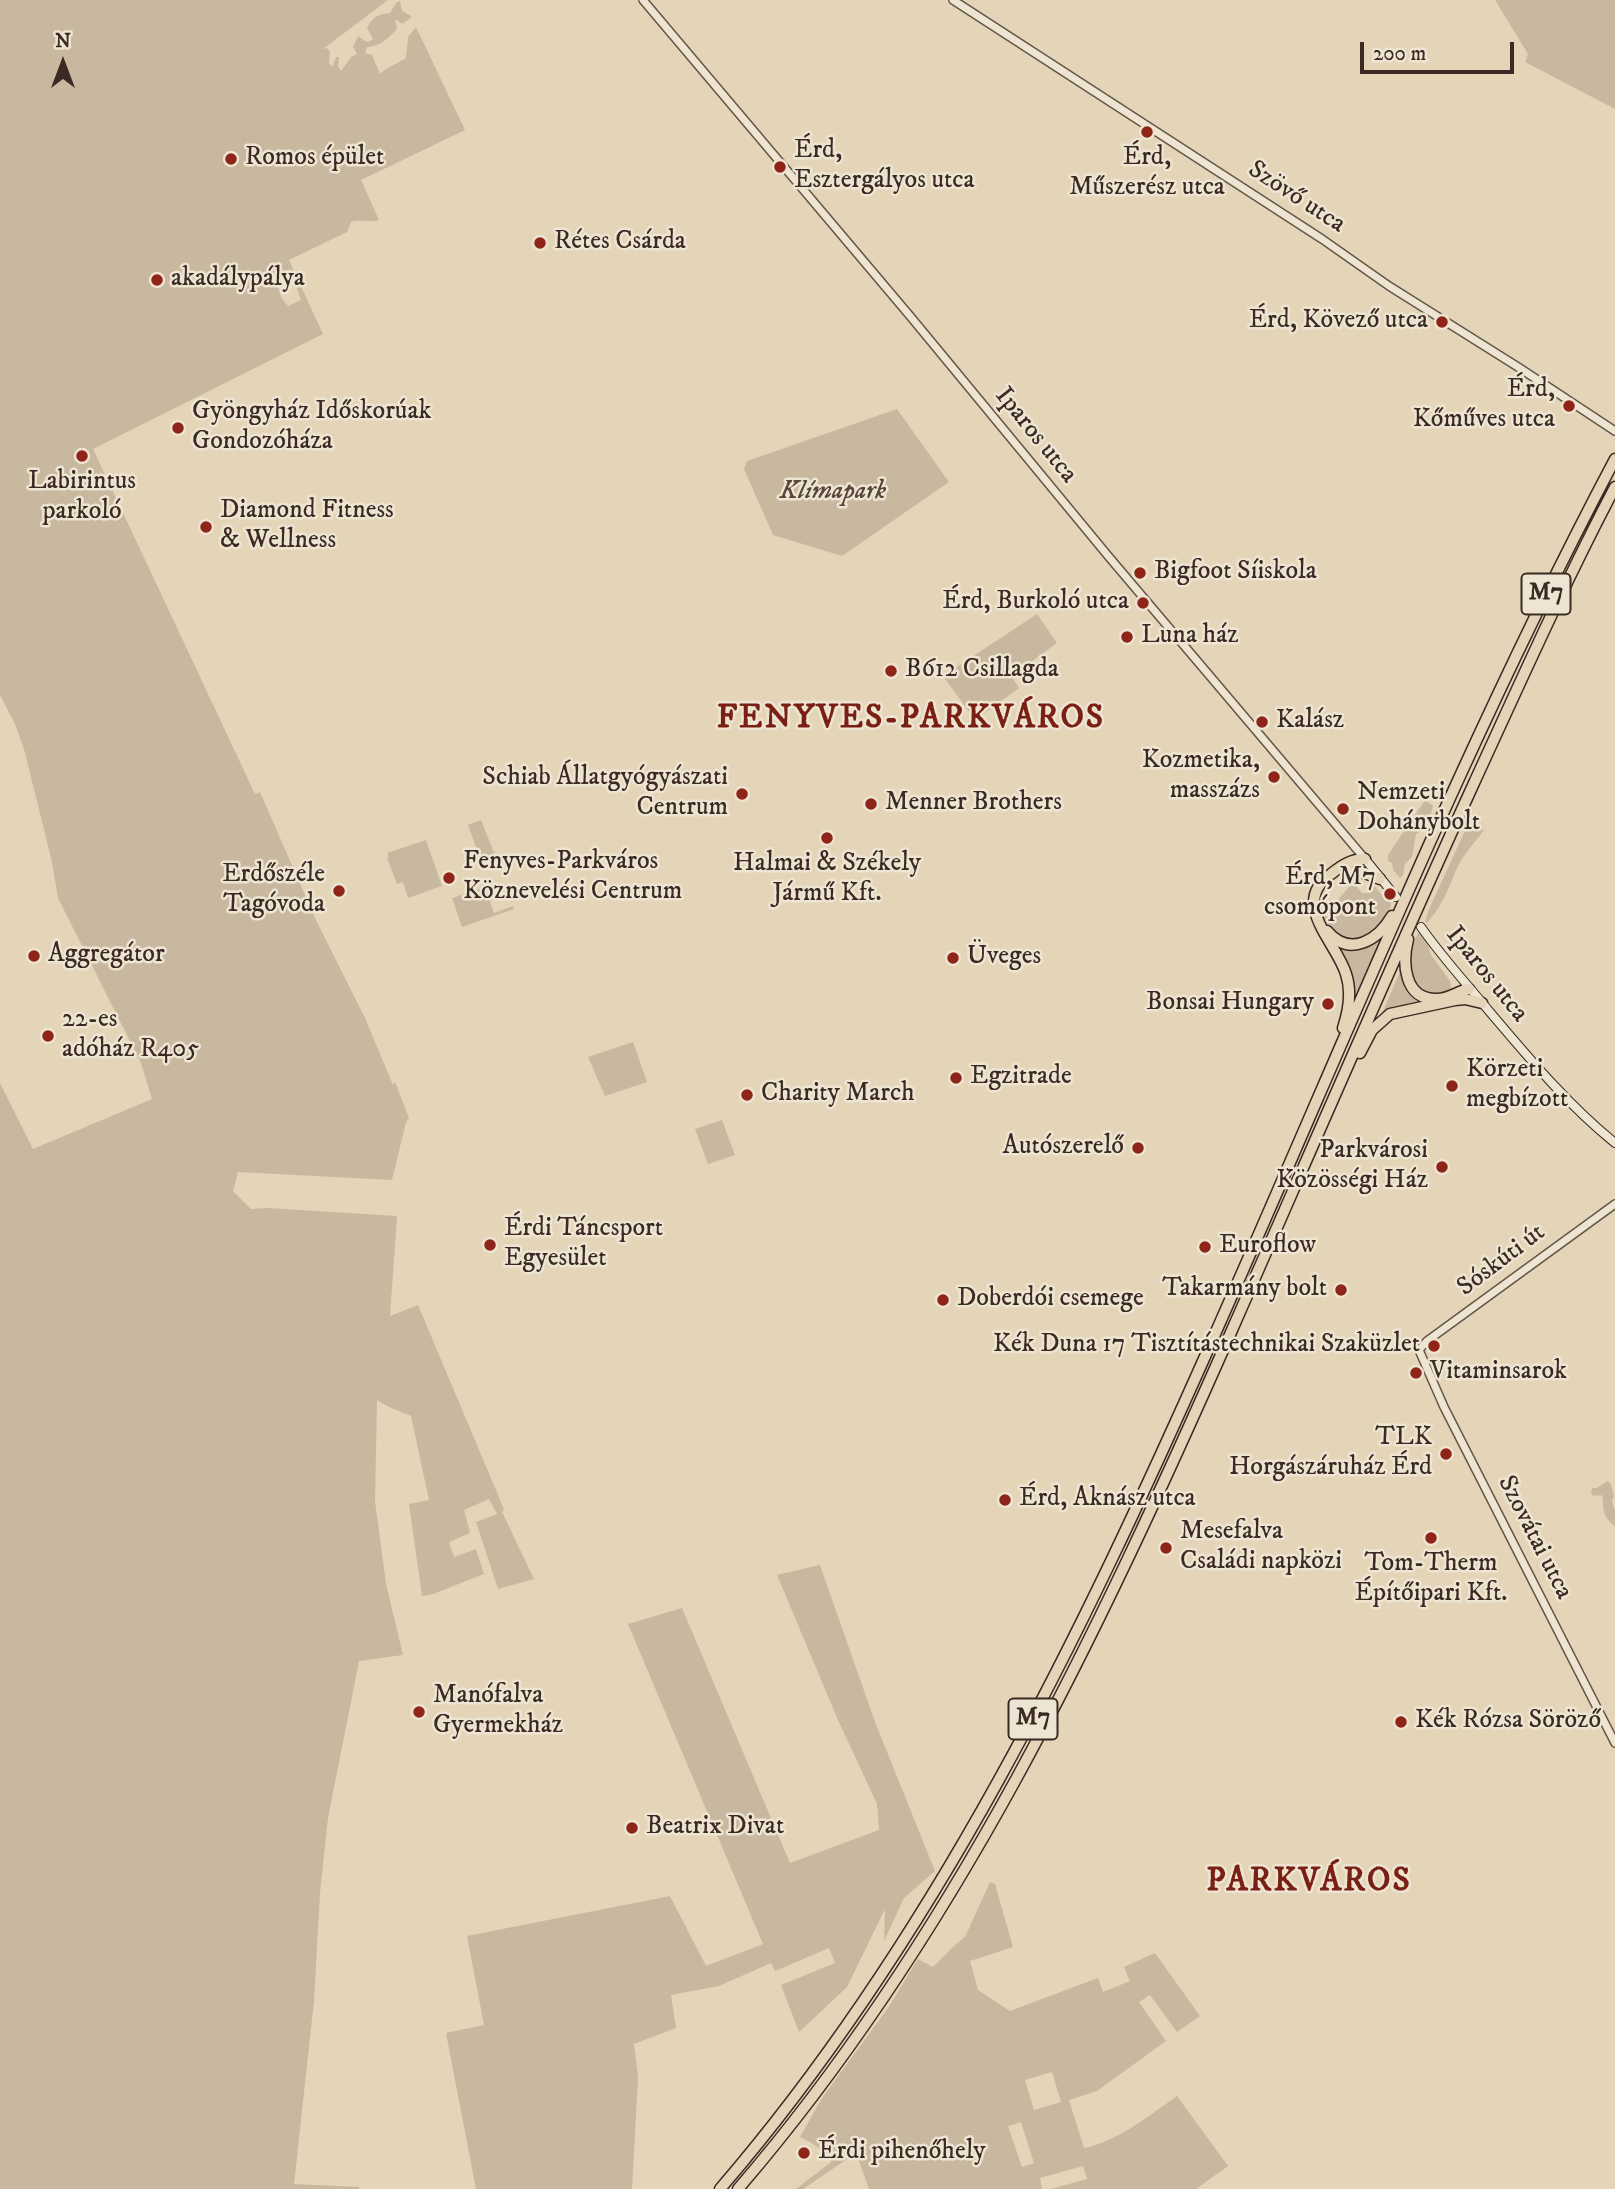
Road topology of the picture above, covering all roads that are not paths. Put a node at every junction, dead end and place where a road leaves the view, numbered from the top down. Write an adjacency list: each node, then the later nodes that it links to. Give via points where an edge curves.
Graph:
1 (643, 0): 6 (street, Iparos utca)
2 (953, 0): 3 (street, Szövő utca)
3 (1615, 431)
4 (1615, 459): 10 (highway, M7, via 1534,617)
5 (1615, 486): 12 (highway, M7, via 1510,700)
6 (1353, 846): 7 (street, Iparos utca); 8 (highway)
7 (1365, 859): 8 (highway, via 1357,867); 9 (main road, Iparos utca)
8 (1348, 867): 9 (highway); 10 (highway, via 1325,885 1318,910 1330,936 1349,944 1379,935); 18 (highway, via 1322,881 1314,905 1316,919 1346,973 1350,998)
9 (1380, 879): 11 (main road, Iparos utca)
10 (1412, 884): 18 (highway, M7)
11 (1396, 897)
12 (1415, 912): 16 (highway, via 1405,950 1408,980 1427,998); 19 (highway, M7)
13 (1421, 928): 14 (main road, Iparos utca)
14 (1461, 979): 15 (main road, Iparos utca); 16 (highway)
15 (1469, 989): 16 (highway, via 1465,995); 17 (main road, Iparos utca)
16 (1455, 996): 17 (highway); 19 (highway, via 1383,1019)
17 (1482, 1003): 20 (main road, Iparos utca, via 1544,1076)
18 (1325, 1083): 24 (highway, M7, via 1153,1473 1018,1747 877,1983)
19 (1340, 1084): 25 (highway, M7, via 1151,1512 1010,1791 904,1969 828,2078)
20 (1613, 1143)
21 (1614, 1205): 22 (street, Sóskúti út)
22 (1419, 1350): 23 (street, Szovátai utca, via 1444,1408)
23 (1615, 1743)
24 (720, 2189)
25 (738, 2189)

